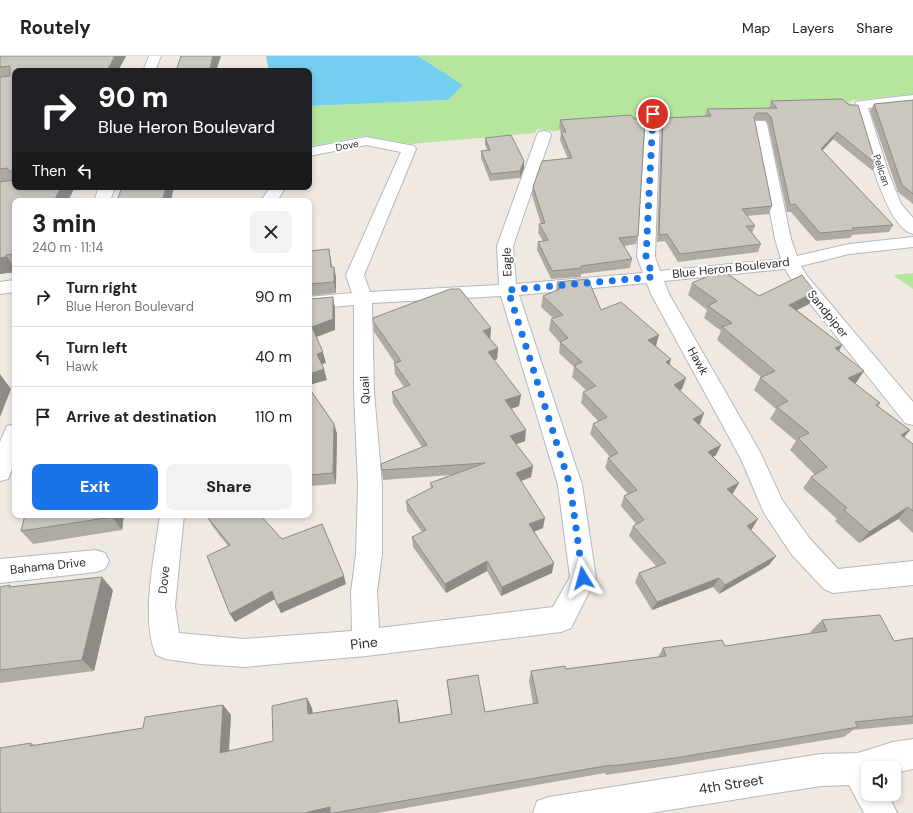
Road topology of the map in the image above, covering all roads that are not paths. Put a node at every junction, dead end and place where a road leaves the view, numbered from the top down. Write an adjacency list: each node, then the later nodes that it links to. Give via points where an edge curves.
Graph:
1 (155, 56): 2 (street)
2 (150, 68)
3 (913, 99): 9 (street, Pelican, via 862,105 881,171 894,205)
4 (653, 114): 12 (street, Hawk, via 646,257)
5 (760, 124): 11 (street, Sandpiper, via 783,239)
6 (544, 135): 15 (street, Eagle, via 505,246)
7 (409, 149): 8 (street, Dove, via 366,141); 16 (street, Quail, via 355,275)
8 (312, 151)
9 (913, 229)
10 (913, 242): 11 (street, Blue Heron Boulevard, via 849,249)
11 (791, 263): 12 (street, Blue Heron Boulevard); 18 (street, Sandpiper, via 799,278)
12 (653, 277): 15 (street, Blue Heron Boulevard); 24 (street, Hawk, via 660,294 752,458 772,506 801,547 833,581)
13 (12, 286): 14 (street)
14 (0, 288)
15 (508, 290): 16 (street, Blue Heron Boulevard); 25 (street, Eagle, via 570,485 583,578)
16 (363, 298): 17 (street, Blue Heron Boulevard); 26 (street, Quail, via 364,392 370,484 369,554 364,592)
17 (312, 303)
18 (913, 417)
19 (12, 440): 20 (street)
20 (0, 472)
21 (172, 518): 27 (street, Dove, via 162,606)
22 (96, 561): 23 (street, Bahama Drive)
23 (0, 571)
24 (913, 573)
25 (560, 619): 26 (street, Pine)
26 (366, 643): 27 (street, Pine, via 244,653)
27 (166, 645)
28 (913, 754): 29 (street, 4th Street)
29 (891, 761)
30 (861, 782): 32 (street, 4th Street, via 821,770)
31 (875, 801): 33 (street)
32 (556, 812)
33 (881, 813)

